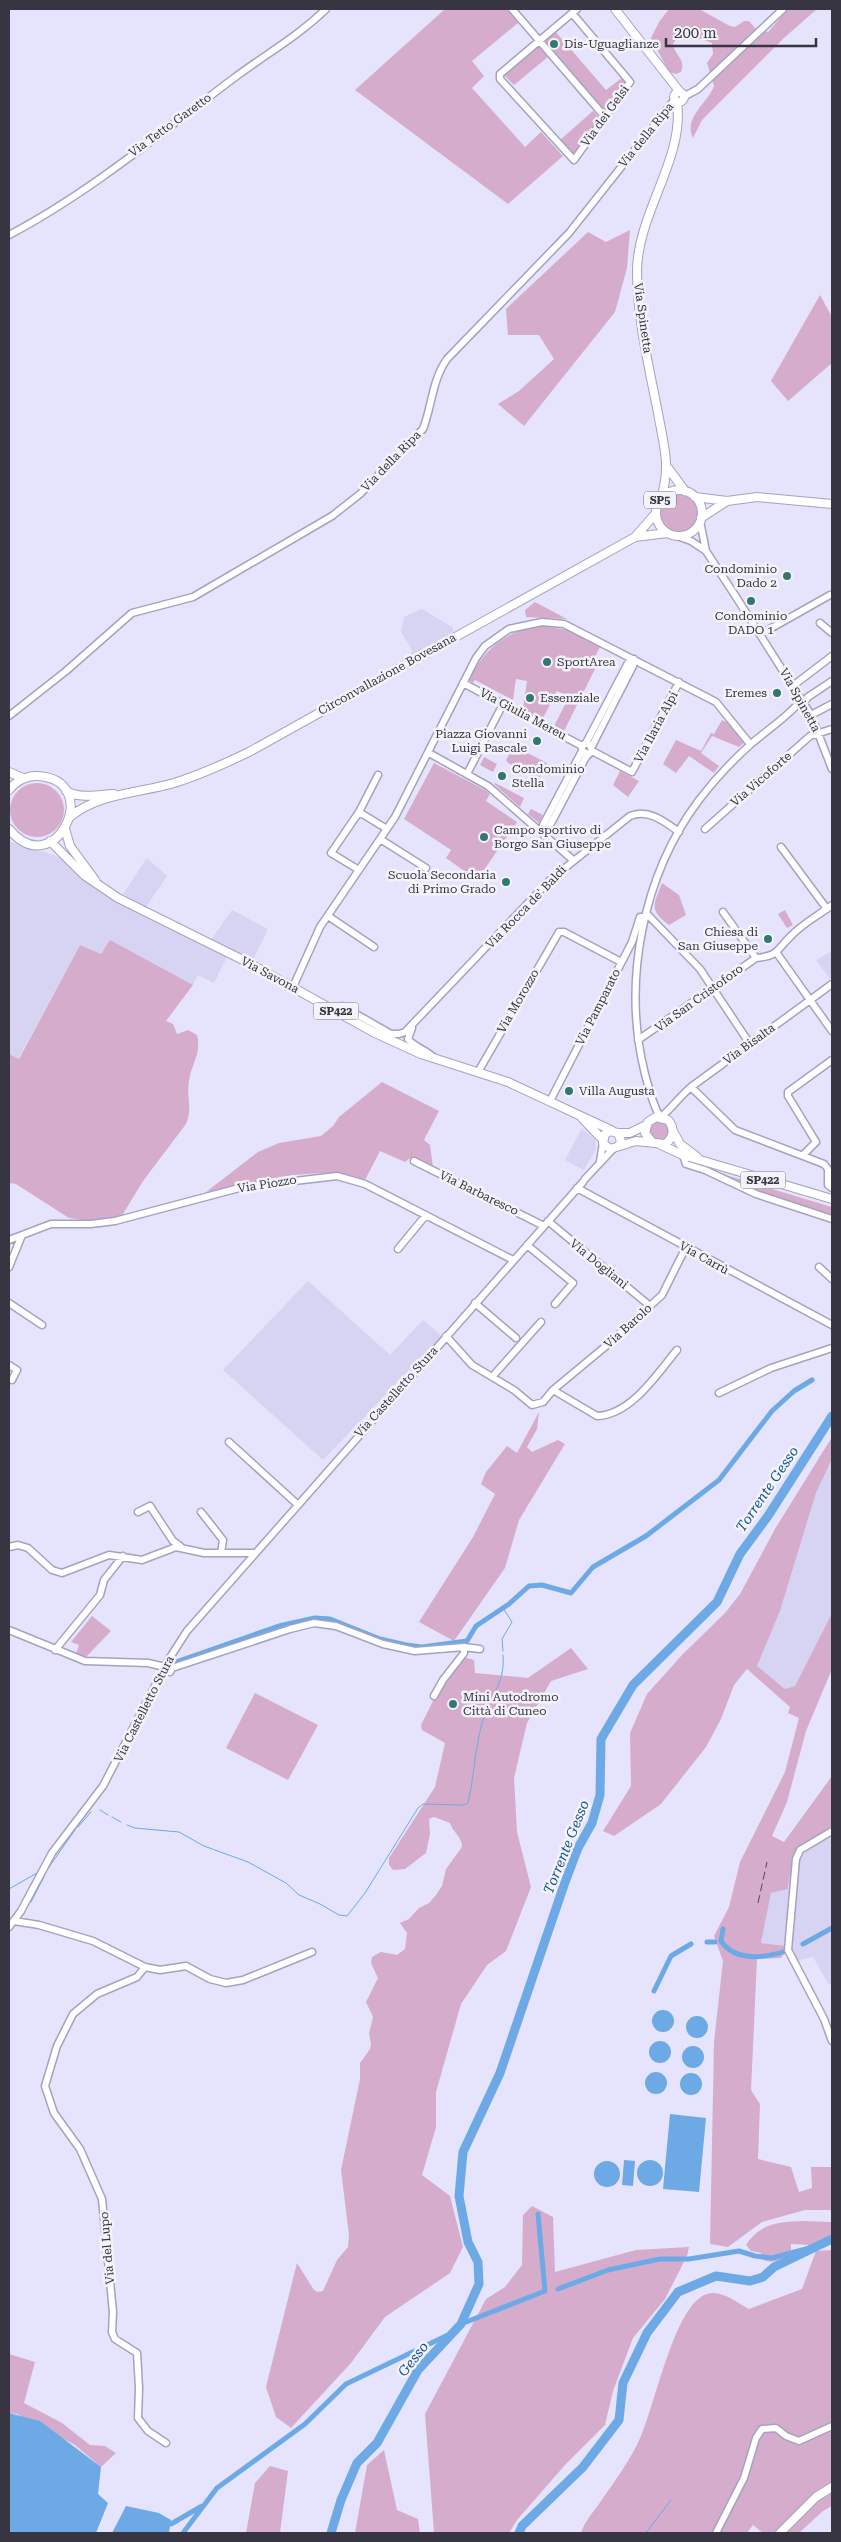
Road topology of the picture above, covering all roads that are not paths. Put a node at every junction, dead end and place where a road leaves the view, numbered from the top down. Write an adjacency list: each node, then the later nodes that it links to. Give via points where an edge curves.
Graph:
1 (326, 9): 9 (street, Via Tetto Garetto, via 304,30 180,120 61,204)
2 (512, 9): 6 (street)
3 (614, 9): 7 (main road, via 672,83)
4 (783, 9): 7 (street, Via della Ripa, via 698,89)
5 (574, 11): 6 (street); 8 (street, Via dei Gelsi, via 630,82)
6 (539, 41): 8 (street); 8 (street, Via dei Gelsi, via 500,74 500,79 574,160)
7 (679, 97): 10 (main road, Via Spinetta, via 674,142 644,226 637,268 643,327); 36 (street, Via della Ripa, via 569,233 447,360 437,376 423,429 360,494 332,516 193,597 132,613 66,672)
8 (605, 117)
9 (9, 234)
10 (668, 468): 11 (main road, Via Spinetta); 13 (main road, Via Spinetta)
11 (685, 491): 12 (main road, SP5); 13 (main road, SP5, via 675,491)
12 (695, 497): 14 (main road); 17 (main road, SP5, via 701,508)
13 (661, 499): 16 (main road, SP5)
14 (727, 501): 15 (main road, via 757,497); 17 (main road)
15 (832, 504)
16 (656, 513): 18 (main road, SP5, via 659,524); 20 (main road, Circonvallazione Bovesana)
17 (701, 520): 19 (main road, via 689,534); 21 (street, Via Spinetta)
18 (667, 533): 19 (main road); 20 (main road, Circonvallazione Bovesana)
19 (678, 536): 21 (street, Via Spinetta)
20 (635, 537): 50 (main road, Circonvallazione Bovesana, via 249,752 173,783)
21 (706, 551): 25 (street, Via Spinetta)
22 (830, 595): 25 (street)
23 (820, 623): 24 (street)
24 (832, 633)
25 (761, 634): 31 (street, Via Spinetta)
26 (832, 656): 31 (street)
27 (633, 661): 28 (street, via 564,624 526,623 509,629 485,646); 29 (street); 40 (street)
28 (463, 682): 33 (street, Via Giulia Mereu); 41 (street)
29 (679, 682): 39 (street, via 716,702); 44 (street, Via Ilaria Alpi)
30 (832, 682): 32 (street)
31 (794, 685): 32 (street, Via Spinetta)
32 (804, 703): 35 (street, Via Spinetta); 39 (street)
33 (503, 704): 40 (street, Via Giulia Mereu); 45 (street)
34 (832, 704): 35 (street)
35 (812, 715): 38 (street, Via Spinetta)
36 (9, 716)
37 (832, 729): 38 (street, Via Vicoforte)
38 (819, 733): 42 (street, Via Spinetta); 55 (street, Via Vicoforte, via 810,736)
39 (750, 744): 57 (street, via 712,784)
40 (587, 749): 44 (street, Via Giulia Mereu); 56 (street, via 548,829)
41 (427, 757): 45 (street); 54 (street)
42 (832, 769)
43 (9, 772): 47 (main road)
44 (632, 772)
45 (467, 774): 56 (street, via 488,786)
46 (378, 775): 51 (street)
47 (24, 778): 48 (main road); 49 (main road, via 45,776)
48 (9, 790)
49 (66, 791): 50 (main road, Circonvallazione Bovesana, via 89,796); 52 (main road)
50 (131, 792): 52 (main road, Circonvallazione Bovesana, via 86,805)
51 (358, 812): 54 (street); 64 (street, via 331,853)
52 (71, 816): 53 (main road)
53 (65, 829): 60 (main road); 65 (main road, Via Savona / SP422, via 78,860)
54 (387, 829): 59 (street)
55 (705, 829)
56 (543, 830): 62 (street)
57 (679, 832): 62 (street, Via Rocca de' Baldi, via 648,814 636,813); 68 (street)
58 (11, 834): 60 (main road, via 31,843)
59 (380, 840): 63 (street); 64 (street)
60 (50, 841): 65 (main road, Via Savona / SP422, via 84,875)
61 (781, 847): 66 (street)
62 (573, 860): 79 (street, Via Rocca de' Baldi, via 551,879)
63 (426, 868)
64 (359, 870): 69 (street)
65 (102, 887): 75 (main road, Via Savona / SP422, via 134,907)
66 (829, 907): 71 (street, via 790,936)
67 (723, 912): 72 (street)
68 (647, 915): 73 (street, Via Pamparato, via 640,917); 76 (street, via 700,969); 81 (street, via 636,984)
69 (328, 916): 70 (street); 75 (street, via 313,940)
70 (374, 947)
71 (776, 952): 72 (street, Via San Cristoforo); 77 (street)
72 (756, 958): 76 (street, Via San Cristoforo)
73 (621, 962): 85 (street, Via Morozzo, via 559,932); 87 (street, Via Pamparato)
74 (832, 984): 77 (street, Via Bisalta)
75 (294, 987): 78 (main road, Via Savona / SP422)
76 (712, 988): 81 (street, Via San Cristoforo); 82 (street)
77 (810, 1001): 80 (street); 82 (street, Via Bisalta)
78 (334, 1010): 79 (street, Via Rocca de' Baldi, via 342,1006 392,1034 399,1034); 83 (main road, Via Savona / SP422, via 397,1045)
79 (414, 1025): 83 (street, via 409,1034 410,1042 427,1050)
80 (832, 1031)
81 (638, 1040): 88 (street)
82 (750, 1044): 86 (street, Via Bisalta)
83 (435, 1059): 85 (main road, Via Savona / SP422)
84 (832, 1060): 99 (street, via 788,1092 816,1142)
85 (478, 1072): 87 (main road, Via Savona / SP422)
86 (691, 1087): 89 (street, Via Bisalta); 99 (street, via 735,1130)
87 (550, 1101): 90 (main road, Via Savona / SP422)
88 (653, 1105): 91 (street); 92 (street)
89 (671, 1110): 91 (street, Via Bisalta); 93 (street)
90 (579, 1115): 94 (main road, Via Savona / SP422); 95 (main road, Via Savona / SP422)
91 (660, 1117): 92 (main road); 93 (main road, SP422)
92 (647, 1124): 94 (main road, via 630,1132); 96 (main road, via 646,1137)
93 (672, 1127): 97 (main road, via 671,1138); 101 (main road, SP422, via 680,1144)
94 (615, 1132): 95 (main road, via 607,1132); 98 (main road, via 621,1141)
95 (603, 1141): 98 (main road, SP422, via 607,1148); 103 (street)
96 (652, 1142): 97 (main road, SP422); 98 (main road, SP422, via 636,1141)
97 (661, 1145): 100 (main road, SP422)
98 (616, 1148): 103 (street, Via Castelletto Stura)
99 (803, 1154): 105 (street, via 824,1164 828,1169 828,1185)
100 (683, 1156): 101 (main road, SP422); 108 (street, via 686,1164 756,1194)
101 (703, 1160): 106 (main road, SP422)
102 (414, 1161): 109 (street, Via Barbaresco)
103 (600, 1161): 104 (street, Via Castelletto Stura)
104 (577, 1188): 109 (street, Via Castelletto Stura); 113 (street, Via Carrù)
105 (832, 1188)
106 (830, 1199)
107 (426, 1215): 110 (street, Via Piozzo, via 365,1184 343,1177 322,1176 243,1187 115,1221 51,1224); 115 (street); 117 (street, Via Piozzo)
108 (832, 1218)
109 (546, 1224): 112 (street, Via Castelletto Stura); 124 (street, Via Dogliani)
110 (23, 1234): 111 (street, Via Piozzo); 116 (street)
111 (12, 1239): 116 (street)
112 (527, 1245): 117 (street, Via Castelletto Stura); 123 (street, via 574,1283)
113 (686, 1247): 124 (street, Via Barolo, via 662,1295); 126 (street, Via Carrù)
114 (9, 1249): 116 (street)
115 (398, 1249)
116 (12, 1259): 118 (street)
117 (513, 1260): 122 (street, Via Castelletto Stura)
118 (9, 1267)
119 (819, 1267): 120 (street)
120 (832, 1279)
121 (9, 1303): 127 (street)
122 (475, 1303): 128 (street, Via Castelletto Stura); 129 (street)
123 (555, 1304)
124 (650, 1306): 135 (street, Via Barolo)
125 (541, 1322): 133 (street)
126 (832, 1325)
127 (42, 1326)
128 (446, 1336): 133 (street, Via Barolo, via 472,1365); 138 (street, Via Castelletto Stura)
129 (516, 1338)
130 (832, 1348): 136 (street, via 771,1368)
131 (677, 1350): 135 (street, via 644,1393 600,1416)
132 (9, 1365): 134 (street, via 17,1370)
133 (492, 1376): 135 (street, Via Barolo, via 532,1405 539,1405)
134 (12, 1380)
135 (554, 1390)
136 (719, 1393)
137 (229, 1442): 138 (street)
138 (297, 1504): 144 (street, Via Castelletto Stura)
139 (138, 1512): 142 (street, via 150,1506)
140 (201, 1512): 143 (street, via 223,1540)
141 (9, 1547): 145 (street, via 28,1548 52,1570 62,1573 109,1555)
142 (181, 1547): 143 (street, via 204,1553); 145 (street, via 148,1559)
143 (221, 1553): 144 (street)
144 (254, 1553): 150 (street, Via Castelletto Stura, via 187,1631)
145 (123, 1556): 149 (street, via 104,1580 100,1595)
146 (9, 1630): 149 (street)
147 (464, 1647): 148 (street); 150 (street, via 408,1650 368,1640 336,1626 314,1623); 151 (street, via 464,1653)
148 (480, 1649)
149 (55, 1650): 150 (street, via 92,1662 148,1663)
150 (168, 1670): 153 (street, Via Castelletto Stura, via 103,1786 52,1853)
151 (434, 1696)
152 (832, 1831): 157 (street, via 800,1850 796,1859 788,1950 824,2018)
153 (14, 1921): 154 (street, Via Castelletto Stura); 156 (street, via 93,1941)
154 (9, 1927)
155 (312, 1952): 156 (street, via 243,1980 226,1983 210,1979 186,1966 160,1970)
156 (145, 1967): 159 (street, Via del Lupo, via 137,1977 97,1994 73,2014 57,2046 45,2089 54,2113 80,2149 102,2199 112,2332 115,2338 137,2353 138,2418 148,2431)
157 (832, 2041)
158 (832, 2426): 161 (street, via 799,2441 776,2428 762,2429 756,2438 744,2478)
159 (166, 2443)
160 (832, 2487): 162 (main road, via 816,2497)
161 (716, 2533)
162 (780, 2533)

